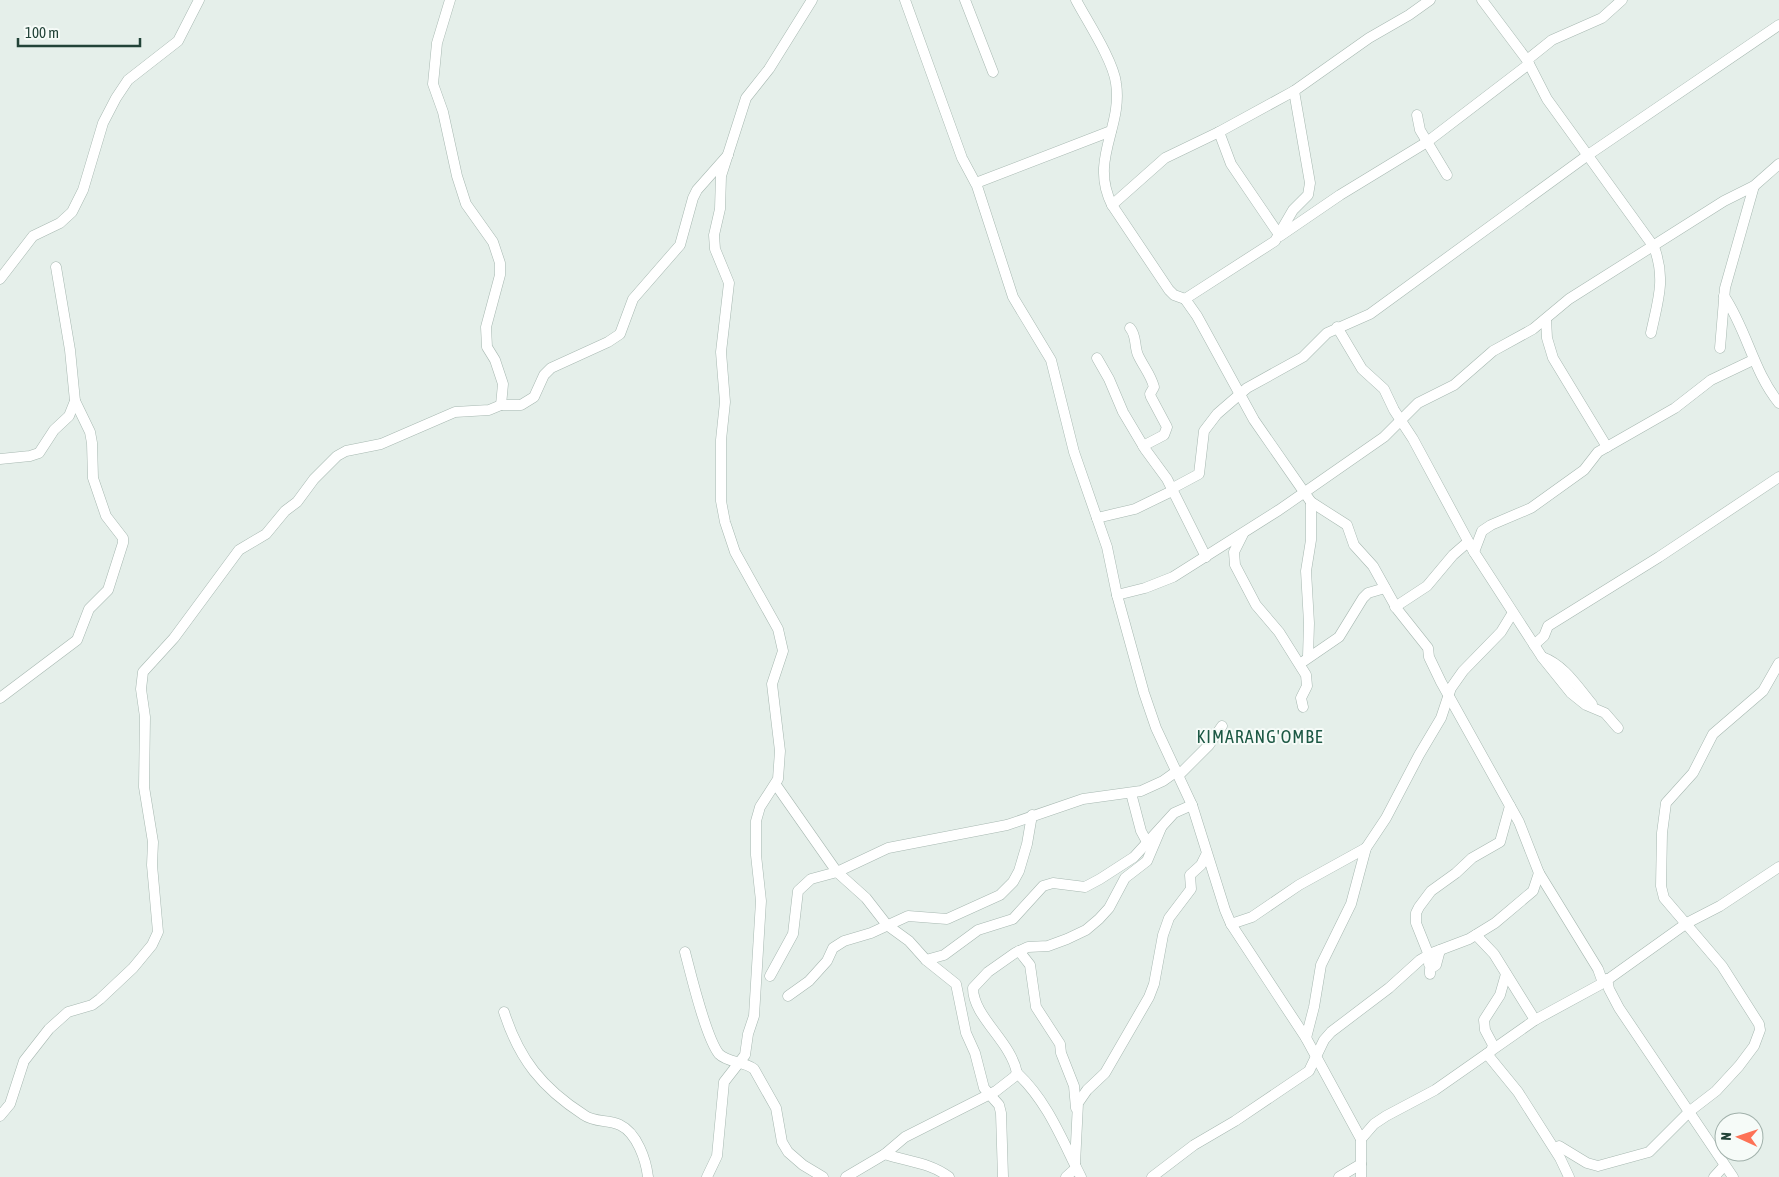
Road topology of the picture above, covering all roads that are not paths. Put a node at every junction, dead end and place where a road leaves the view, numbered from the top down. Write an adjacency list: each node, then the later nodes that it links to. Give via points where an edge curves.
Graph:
1 (199, 0): 28 (street, via 178,41 128,80 116,98 103,123 84,190 72,212 60,223 33,236)
2 (450, 0): 41 (street, via 437,42 433,84 450,136 466,204 492,242 500,263 500,275 486,327 487,347 503,384)
3 (812, 0): 18 (street, via 769,69 746,98)
4 (905, 0): 22 (street, via 962,158)
5 (966, 0): 12 (street)
6 (1076, 0): 15 (street, via 1116,81)
7 (1430, 0): 13 (street)
8 (1482, 0): 11 (street)
9 (1622, 0): 11 (street, via 1602,18 1552,40)
10 (1779, 25): 19 (street)
11 (1528, 62): 17 (street); 19 (street, via 1543,92)
12 (993, 72)
13 (1294, 91): 16 (street); 25 (street, via 1310,183 1308,195 1293,210)
14 (1417, 115): 17 (street)
15 (1112, 131): 22 (street); 24 (street, via 1102,172 1105,192)
16 (1219, 132): 24 (street, via 1165,158); 25 (street, via 1231,164)
17 (1427, 142): 21 (street); 25 (street)
18 (728, 155): 41 (street, via 697,190 680,245 633,299 620,334 551,368 534,397 525,403); 68 (street, via 720,182 720,209 714,235 715,249 729,282 721,352 725,402 721,500 735,552 782,637 783,645 772,684 780,751)
19 (1588, 155): 26 (street); 32 (street, via 1370,314)
20 (1779, 164): 23 (street)
21 (1447, 175)
22 (976, 183): 49 (street, via 1013,297 1051,360 1070,438)
23 (1754, 186): 26 (street, via 1724,201); 29 (street)
24 (1112, 205): 30 (street, via 1168,290)
25 (1280, 236): 30 (street)
26 (1654, 247): 31 (street, via 1569,300); 34 (street, via 1662,274)
27 (56, 267): 39 (street)
28 (0, 279)
29 (1724, 296): 35 (street); 37 (street, via 1733,309)
30 (1185, 299): 38 (street)
31 (1546, 319): 42 (street, via 1493,351 1454,385 1418,403); 44 (street, via 1553,358)
32 (1337, 327): 38 (street, via 1303,357); 42 (street, via 1362,369 1381,385)
33 (1130, 328): 43 (street, via 1139,357 1154,387 1150,397 1167,427 1164,435)
34 (1651, 333)
35 (1720, 348)
36 (1097, 358): 43 (street)
37 (1753, 360): 40 (street); 44 (street, via 1711,380 1675,408)
38 (1240, 394): 47 (street, via 1217,414 1204,431 1199,474); 48 (street, via 1254,420)
39 (75, 402): 45 (street, via 69,416 54,430 39,452); 63 (street, via 90,432 92,478 97,493 106,516 123,538 123,544 108,590 89,609 77,640)
40 (1779, 403)
41 (500, 405): 102 (street, via 489,410 455,412 381,444 337,456 266,534 239,550 174,638 143,672 144,787 153,842 158,932 133,968 100,999 92,1005 68,1012 49,1029 24,1061 10,1104)
42 (1402, 420): 48 (street); 51 (street)
43 (1143, 446): 47 (street, via 1167,479)
44 (1607, 447): 52 (street, via 1594,456 1584,470 1531,508 1482,532)
45 (0, 459)
46 (1779, 477): 58 (street, via 1548,626 1544,636)
47 (1171, 490): 49 (street, via 1135,509); 53 (street)
48 (1308, 497): 50 (street); 54 (street, via 1347,525 1354,545 1373,566); 59 (street, via 1311,540 1306,571)
49 (1097, 518): 55 (street)
50 (1245, 532): 53 (street); 61 (street, via 1234,552 1235,565 1256,605)
51 (1468, 542): 52 (street); 56 (street, via 1427,586)
52 (1474, 552): 57 (street)
53 (1206, 557): 55 (street, via 1158,584)
54 (1385, 588): 56 (street); 59 (street, via 1368,593 1340,637)
55 (1117, 595): 67 (street, via 1144,694)
56 (1395, 607): 62 (street, via 1428,648 1429,657)
57 (1512, 614): 58 (street); 62 (street, via 1501,632 1463,671)
58 (1534, 645): 66 (street, via 1542,657 1556,662 1596,709 1605,713)
59 (1308, 657): 61 (street)
60 (1779, 663): 82 (street, via 1763,691 1713,734 1693,773 1666,803 1661,886 1664,898)
61 (1300, 664): 64 (street, via 1307,682 1301,698)
62 (1449, 695): 71 (street); 75 (street, via 1441,718)
63 (0, 698)
64 (1303, 707)
65 (1222, 726): 67 (street, via 1209,745)
66 (1618, 728)
67 (1178, 773): 69 (street, via 1164,782); 70 (street)
68 (776, 784): 78 (street); 97 (street, via 760,807 756,822 761,901 755,1008 747,1049)
69 (1131, 793): 72 (street, via 1083,799); 74 (street, via 1141,831)
70 (1192, 804): 73 (street, via 1174,813); 76 (street)
71 (1510, 806): 79 (street); 87 (street, via 1500,842 1472,858 1431,891 1417,911 1416,923)
72 (1032, 815): 78 (street, via 1007,826 888,848); 80 (street, via 1019,871 1000,895 943,920 908,916)
73 (1161, 828): 74 (street); 84 (street, via 1147,861 1125,878 1109,908 1099,919 1067,939)
74 (1148, 844): 86 (street, via 1126,864 1089,885 1078,887 1053,883 1043,886 1013,919 978,930 944,955)
75 (1366, 848): 81 (street, via 1299,885 1252,917); 94 (street, via 1350,904 1321,965)
76 (1206, 855): 81 (street); 100 (street, via 1190,875 1191,889 1166,924 1154,984 1148,997 1106,1073 1082,1096)
77 (1779, 867): 82 (street)
78 (837, 872): 80 (street, via 866,898); 89 (street, via 811,879 798,891 793,934)
79 (1539, 873): 83 (street, via 1536,887 1523,902); 90 (street)
80 (887, 924): 86 (street, via 909,940); 91 (street, via 838,944 806,984)
81 (1231, 924): 94 (street)
82 (1687, 924): 90 (street); 101 (street, via 1730,977 1760,1030 1754,1046 1739,1066 1716,1091)
83 (1476, 935): 87 (street, via 1440,950); 88 (street, via 1494,954)
84 (1019, 951): 98 (street, via 988,972 973,988 981,1011 1009,1050); 100 (street, via 1030,966 1036,1007 1060,1044 1074,1086)
85 (684, 952): 97 (street, via 712,1042 719,1053)
86 (926, 960): 99 (street, via 956,984 966,1034)
87 (1428, 964): 96 (street, via 1389,988 1331,1032)
88 (1506, 974): 93 (street); 95 (street, via 1500,995 1484,1020 1493,1047)
89 (770, 976)
90 (1605, 981): 93 (street); 101 (street, via 1618,1008)
91 (788, 996)
92 (504, 1012): 109 (street, via 525,1062 537,1076 584,1116 620,1124 641,1152)
93 (1535, 1020): 95 (street)
94 (1306, 1038): 96 (street)
95 (1489, 1052): 103 (street, via 1435,1090 1374,1124); 119 (street, via 1518,1092)
96 (1316, 1056): 103 (street); 116 (street, via 1308,1071 1236,1121 1194,1145)
97 (739, 1063): 110 (street, via 724,1082 717,1156); 111 (street, via 754,1069 761,1079 776,1108 782,1142 788,1152)
98 (1017, 1073): 99 (street); 108 (street, via 1030,1085 1054,1120)
99 (989, 1095): 105 (street, via 905,1137); 114 (street, via 999,1105 1001,1113)
100 (1076, 1110): 108 (street)
101 (1690, 1111): 104 (street, via 1650,1152 1604,1166 1590,1165); 107 (street)
102 (0, 1116)
103 (1361, 1138): 106 (street)
104 (1559, 1146)
105 (885, 1154): 112 (street); 113 (street, via 903,1161 928,1164)
106 (1361, 1164): 117 (street); 118 (street)
107 (1724, 1166): 120 (street); 121 (street)
108 (1077, 1170): 115 (street)
109 (648, 1177)
110 (706, 1177)
111 (823, 1177)
112 (846, 1177)
113 (949, 1177)
114 (1003, 1177)
115 (1066, 1177)
116 (1152, 1177)
117 (1338, 1177)
118 (1361, 1177)
119 (1569, 1177)
120 (1714, 1177)
121 (1733, 1177)

